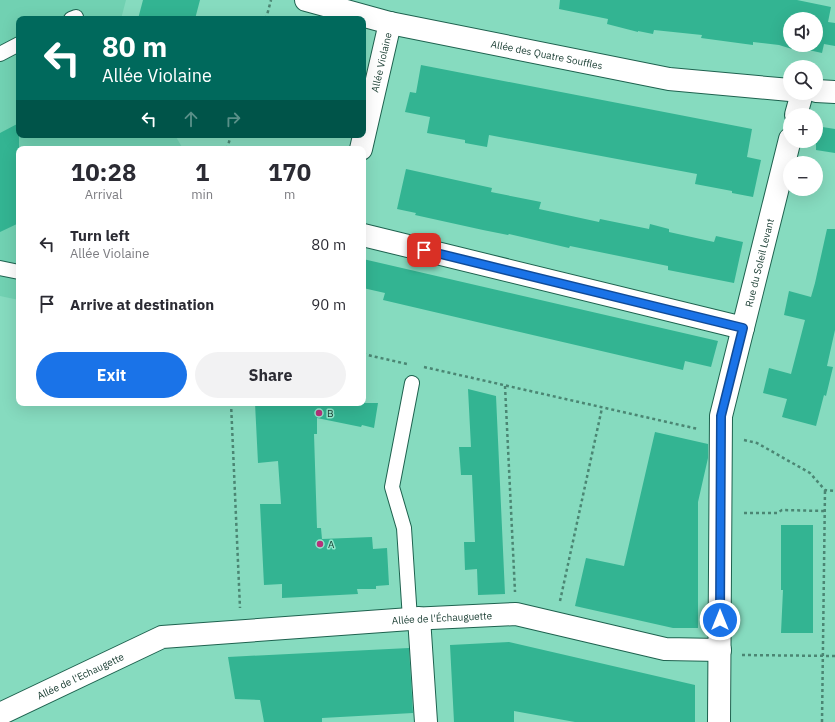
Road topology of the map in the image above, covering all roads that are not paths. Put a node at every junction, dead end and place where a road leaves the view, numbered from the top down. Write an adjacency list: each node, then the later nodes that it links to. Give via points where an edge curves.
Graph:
1 (306, 0): 2 (street, Allée des Quatre Souffles)
2 (364, 16)
3 (366, 16): 4 (street, Allée des Quatre Souffles)
4 (390, 23): 7 (street, Allée des Quatre Souffles, via 669,79); 10 (street, Allée Violaine)
5 (16, 46): 6 (lane)
6 (0, 54)
7 (783, 89)
8 (823, 91): 9 (street)
9 (835, 92)
10 (366, 127)
11 (788, 148): 15 (street, Rue du Soleil Levant)
12 (366, 237): 15 (street)
13 (0, 268): 14 (lane)
14 (16, 271)
15 (743, 328): 19 (street, Rue du Soleil Levant, via 721,416)
16 (412, 383): 17 (lane, via 392,487 404,528)
17 (414, 619): 18 (street, Allée de l'Échauguette); 19 (street, Allée de l'Échauguette, via 516,614 665,649); 21 (street)
18 (162, 637): 20 (street, Allée de l'Echaugette)
19 (720, 652): 22 (street, Rue du Soleil Levant)
20 (0, 714)
21 (426, 722)
22 (719, 722)

